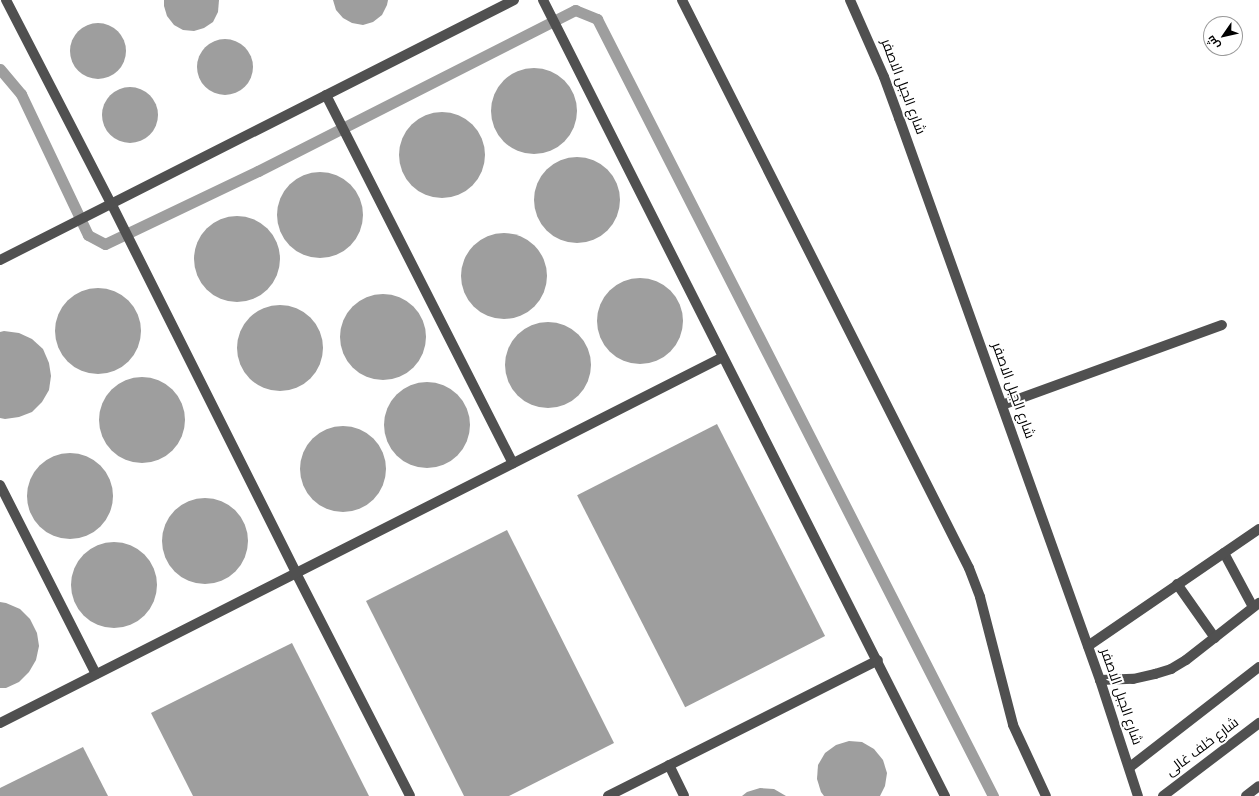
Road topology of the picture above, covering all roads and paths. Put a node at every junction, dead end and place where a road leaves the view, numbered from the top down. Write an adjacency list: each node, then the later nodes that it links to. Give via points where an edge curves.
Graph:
1 (6, 0): 7 (street)
2 (514, 0): 6 (street)
3 (543, 0): 10 (street)
4 (682, 0): 34 (street, via 970,568 1013,725)
5 (850, 0): 11 (street, شارع الجبل الاصفر, via 884,77)
6 (326, 95): 7 (street); 12 (street)
7 (111, 203): 8 (street); 16 (street)
8 (0, 260)
9 (1222, 325): 11 (street)
10 (723, 357): 12 (street); 21 (street)
11 (1002, 406): 20 (street, شارع الجبل الاصفر)
12 (513, 463): 16 (street)
13 (0, 484): 23 (street)
14 (1259, 529): 15 (street)
15 (1224, 553): 17 (street); 18 (street)
16 (296, 573): 23 (street); 30 (street)
17 (1177, 584): 19 (street); 20 (street)
18 (1256, 605): 19 (street)
19 (1215, 638): 24 (street, via 1171,669 1133,679)
20 (1088, 646): 24 (street, شارع الجبل الاصفر)
21 (878, 660): 27 (street); 33 (street)
22 (1259, 667): 28 (street)
23 (96, 674): 25 (street)
24 (1100, 680): 28 (street, شارع الجبل الاصفر)
25 (0, 723)
26 (1259, 723): 36 (street, شارع خلف غالى)
27 (669, 765): 31 (street); 32 (street)
28 (1130, 767): 35 (street, شارع الجبل الاصفر)
29 (1259, 786): 37 (street)
30 (410, 796)
31 (608, 796)
32 (684, 796)
33 (946, 796)
34 (1046, 796)
35 (1138, 796)
36 (1163, 796)
37 (1246, 796)

